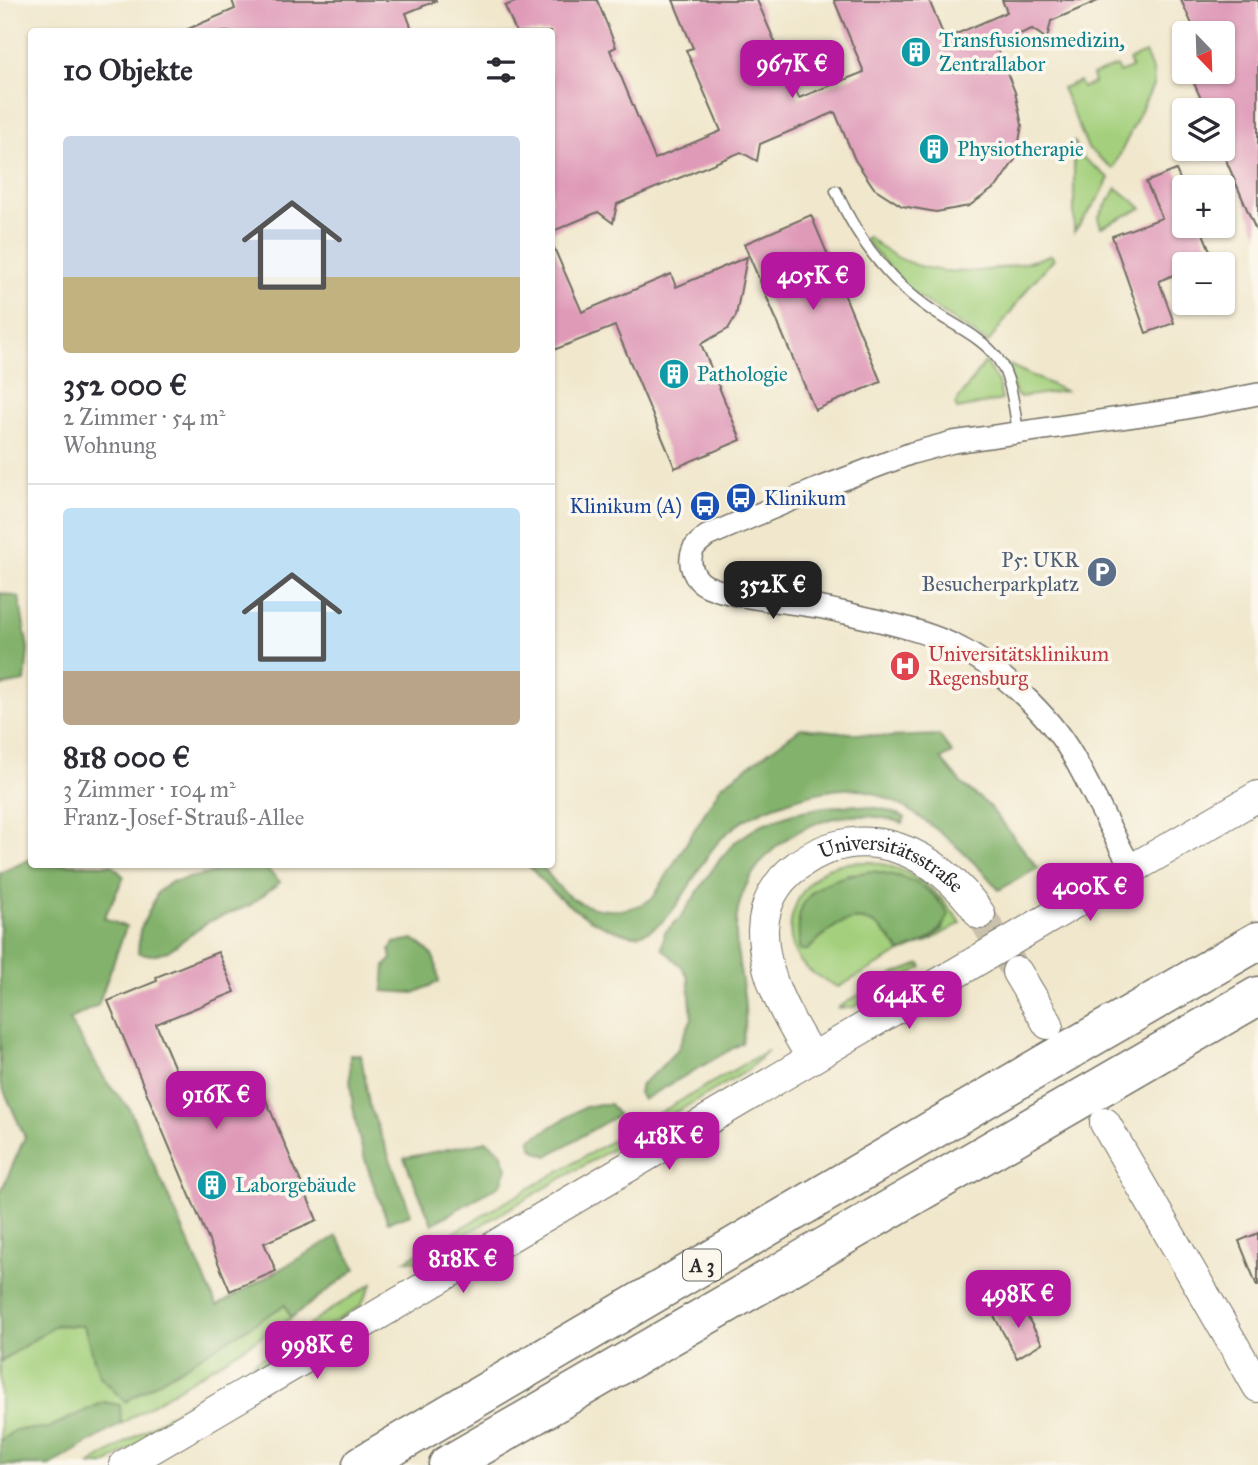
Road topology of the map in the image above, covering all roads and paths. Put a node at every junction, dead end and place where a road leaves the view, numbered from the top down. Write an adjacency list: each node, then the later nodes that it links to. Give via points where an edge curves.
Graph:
1 (836, 191): 3 (lane, via 858,234 883,268 924,304 990,349 1000,362)
2 (1258, 394): 3 (street, via 1176,411)
3 (1018, 432): 5 (street, via 912,453 815,490 707,536 693,548 690,561 694,574 714,588 901,626 955,646 999,674 1040,712 1072,754)
4 (1258, 796): 5 (street)
5 (1132, 869): 11 (street)
6 (980, 914): 11 (street, Universitätsstraße, via 951,880 928,863 878,842 846,842 820,850 786,874 774,888 767,908 764,947 771,979)
7 (1258, 941): 15 (highway, A 3)
8 (1017, 972): 10 (street)
9 (1258, 996): 16 (highway, A 3)
10 (1048, 1024)
11 (812, 1058): 14 (street)
12 (1105, 1123): 13 (street)
13 (1258, 1387)
14 (124, 1465)
15 (362, 1465)
16 (448, 1465)

